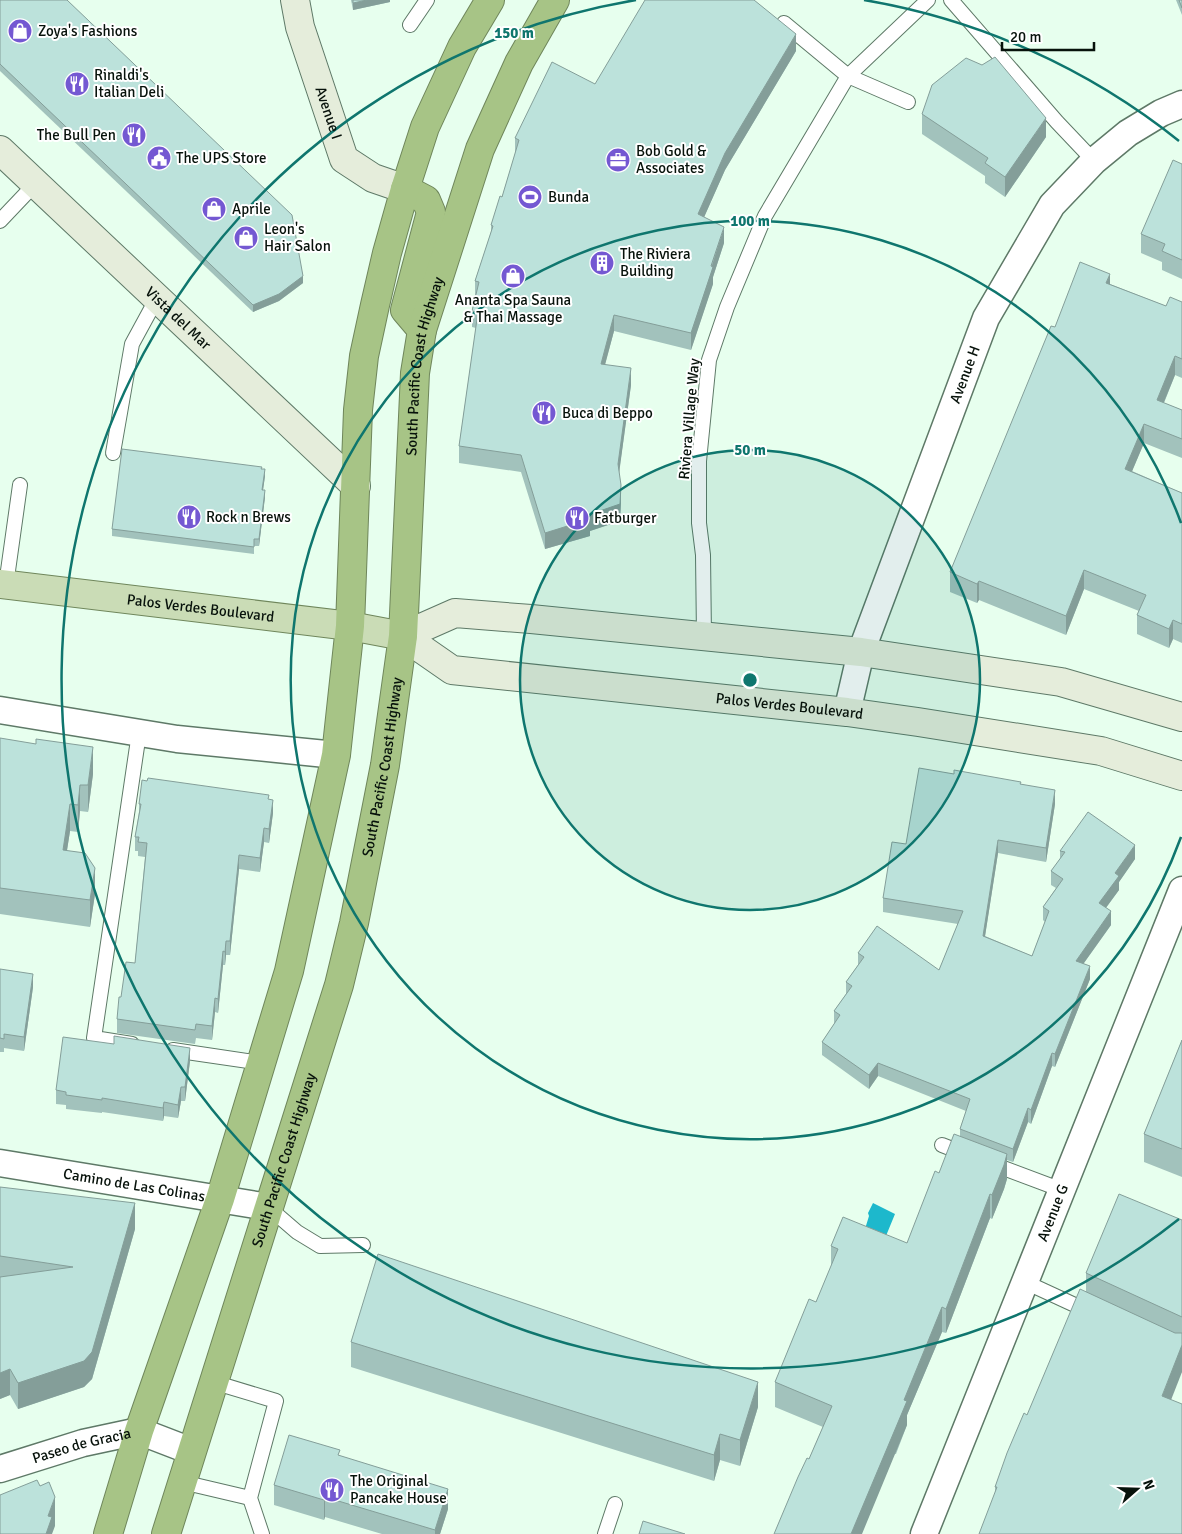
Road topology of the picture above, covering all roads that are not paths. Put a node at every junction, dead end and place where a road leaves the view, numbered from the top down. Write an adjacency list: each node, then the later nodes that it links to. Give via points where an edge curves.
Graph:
1 (295, 0): 15 (main road, Avenue I, via 300,27 344,159 373,178)
2 (427, 0): 8 (lane)
3 (555, 0): 18 (highway, South Pacific Coast Highway, via 519,64 480,149)
4 (928, 0): 9 (lane, Riviera Village Way)
5 (950, 0): 13 (lane)
6 (489, 1): 15 (highway, via 462,47 425,127)
7 (784, 23): 9 (lane)
8 (410, 25)
9 (848, 76): 10 (lane); 25 (lane, Riviera Village Way, via 765,216 709,360 699,462)
10 (908, 102)
11 (1182, 104): 13 (street, Avenue H, via 1128,133)
12 (0, 150): 14 (main road, Vista del Mar)
13 (1094, 161): 26 (street, Avenue H, via 1052,205 986,318)
14 (36, 183): 16 (lane); 17 (main road, Vista del Mar)
15 (405, 189): 18 (highway, via 426,200 431,212 406,310); 21 (highway, via 364,356 358,410)
16 (0, 221)
17 (157, 298): 19 (lane, via 132,344); 21 (main road, Vista del Mar)
18 (422, 330): 24 (highway, South Pacific Coast Highway, via 415,373)
19 (113, 453)
20 (20, 485): 22 (lane)
21 (356, 486): 23 (highway)
22 (3, 585): 23 (main road, Palos Verdes Boulevard)
23 (350, 626): 24 (main road, Palos Verdes Boulevard); 31 (highway)
24 (402, 636): 25 (main road, via 455,613); 28 (main road, Palos Verdes Boulevard, via 452,670); 41 (highway, South Pacific Coast Highway, via 385,766 340,985)
25 (704, 637): 26 (main road)
26 (861, 652): 28 (street, Avenue H); 29 (main road, via 1061,682)
27 (0, 710): 30 (street)
28 (847, 712): 32 (main road, Palos Verdes Boulevard, via 1101,751)
29 (1182, 717)
30 (139, 733): 31 (street); 34 (lane, via 94,1038)
31 (336, 755): 36 (highway, via 289,971)
32 (1182, 776)
33 (1182, 890): 39 (street, Avenue G)
34 (143, 1045)
35 (163, 1048): 36 (lane)
36 (261, 1063): 40 (highway)
37 (942, 1145): 39 (lane)
38 (0, 1163): 40 (street, Camino de Las Colinas)
39 (1062, 1190): 43 (street, Avenue G)
40 (220, 1199): 41 (street, Camino de Las Colinas); 46 (highway)
41 (268, 1207): 42 (lane, via 297,1232 320,1246); 45 (highway, South Pacific Coast Highway)
42 (364, 1245)
43 (1025, 1282): 44 (lane); 56 (street, Avenue G)
44 (1099, 1316)
45 (213, 1382): 47 (highway, South Pacific Coast Highway); 50 (lane, via 276,1401)
46 (139, 1431): 47 (street, Paseo de Gracia); 48 (street, Paseo de Gracia, via 83,1442); 52 (highway)
47 (191, 1451): 49 (highway, South Pacific Coast Highway)
48 (0, 1469)
49 (182, 1482): 50 (lane); 53 (highway, South Pacific Coast Highway)
50 (250, 1498): 54 (lane)
51 (615, 1504): 55 (lane)
52 (108, 1534)
53 (166, 1534)
54 (262, 1534)
55 (605, 1534)
56 (924, 1534)

